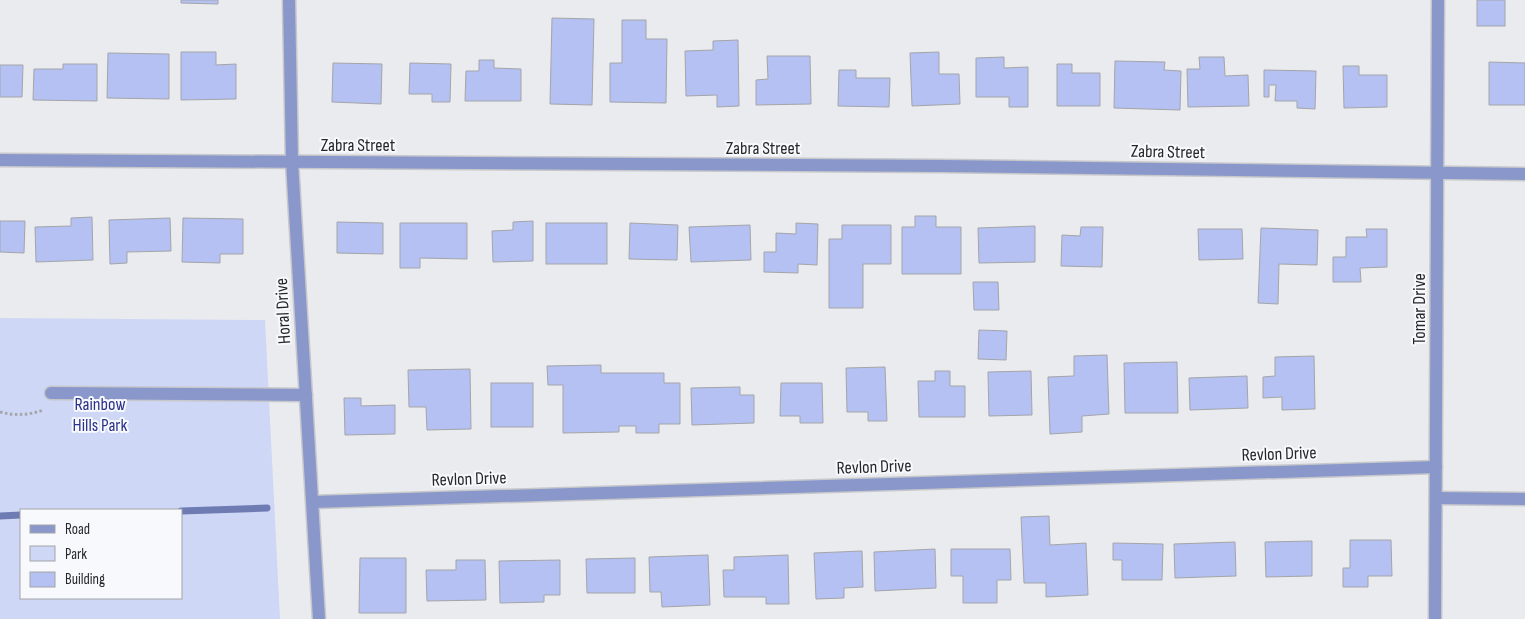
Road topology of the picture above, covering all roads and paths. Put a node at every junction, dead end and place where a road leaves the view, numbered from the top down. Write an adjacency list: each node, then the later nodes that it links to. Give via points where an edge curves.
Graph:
1 (289, 0): 4 (street, Horal Drive)
2 (1438, 0): 5 (street, Tomar Drive)
3 (0, 160): 4 (street, Zabra Street)
4 (292, 162): 5 (street, Zabra Street, via 944,166); 8 (street, Horal Drive)
5 (1437, 174): 6 (street, Zabra Street); 10 (street, Tomar Drive)
6 (1525, 174)
7 (51, 393): 8 (street); 9 (path, via 44,410 28,415)
8 (306, 395): 13 (street, Horal Drive)
9 (0, 412)
10 (1436, 467): 11 (street, Tomar Drive); 13 (street, Revlon Drive)
11 (1436, 498): 12 (street); 15 (street, Tomar Drive)
12 (1525, 499)
13 (313, 502): 14 (street, Horal Drive)
14 (319, 619)
15 (1435, 619)

